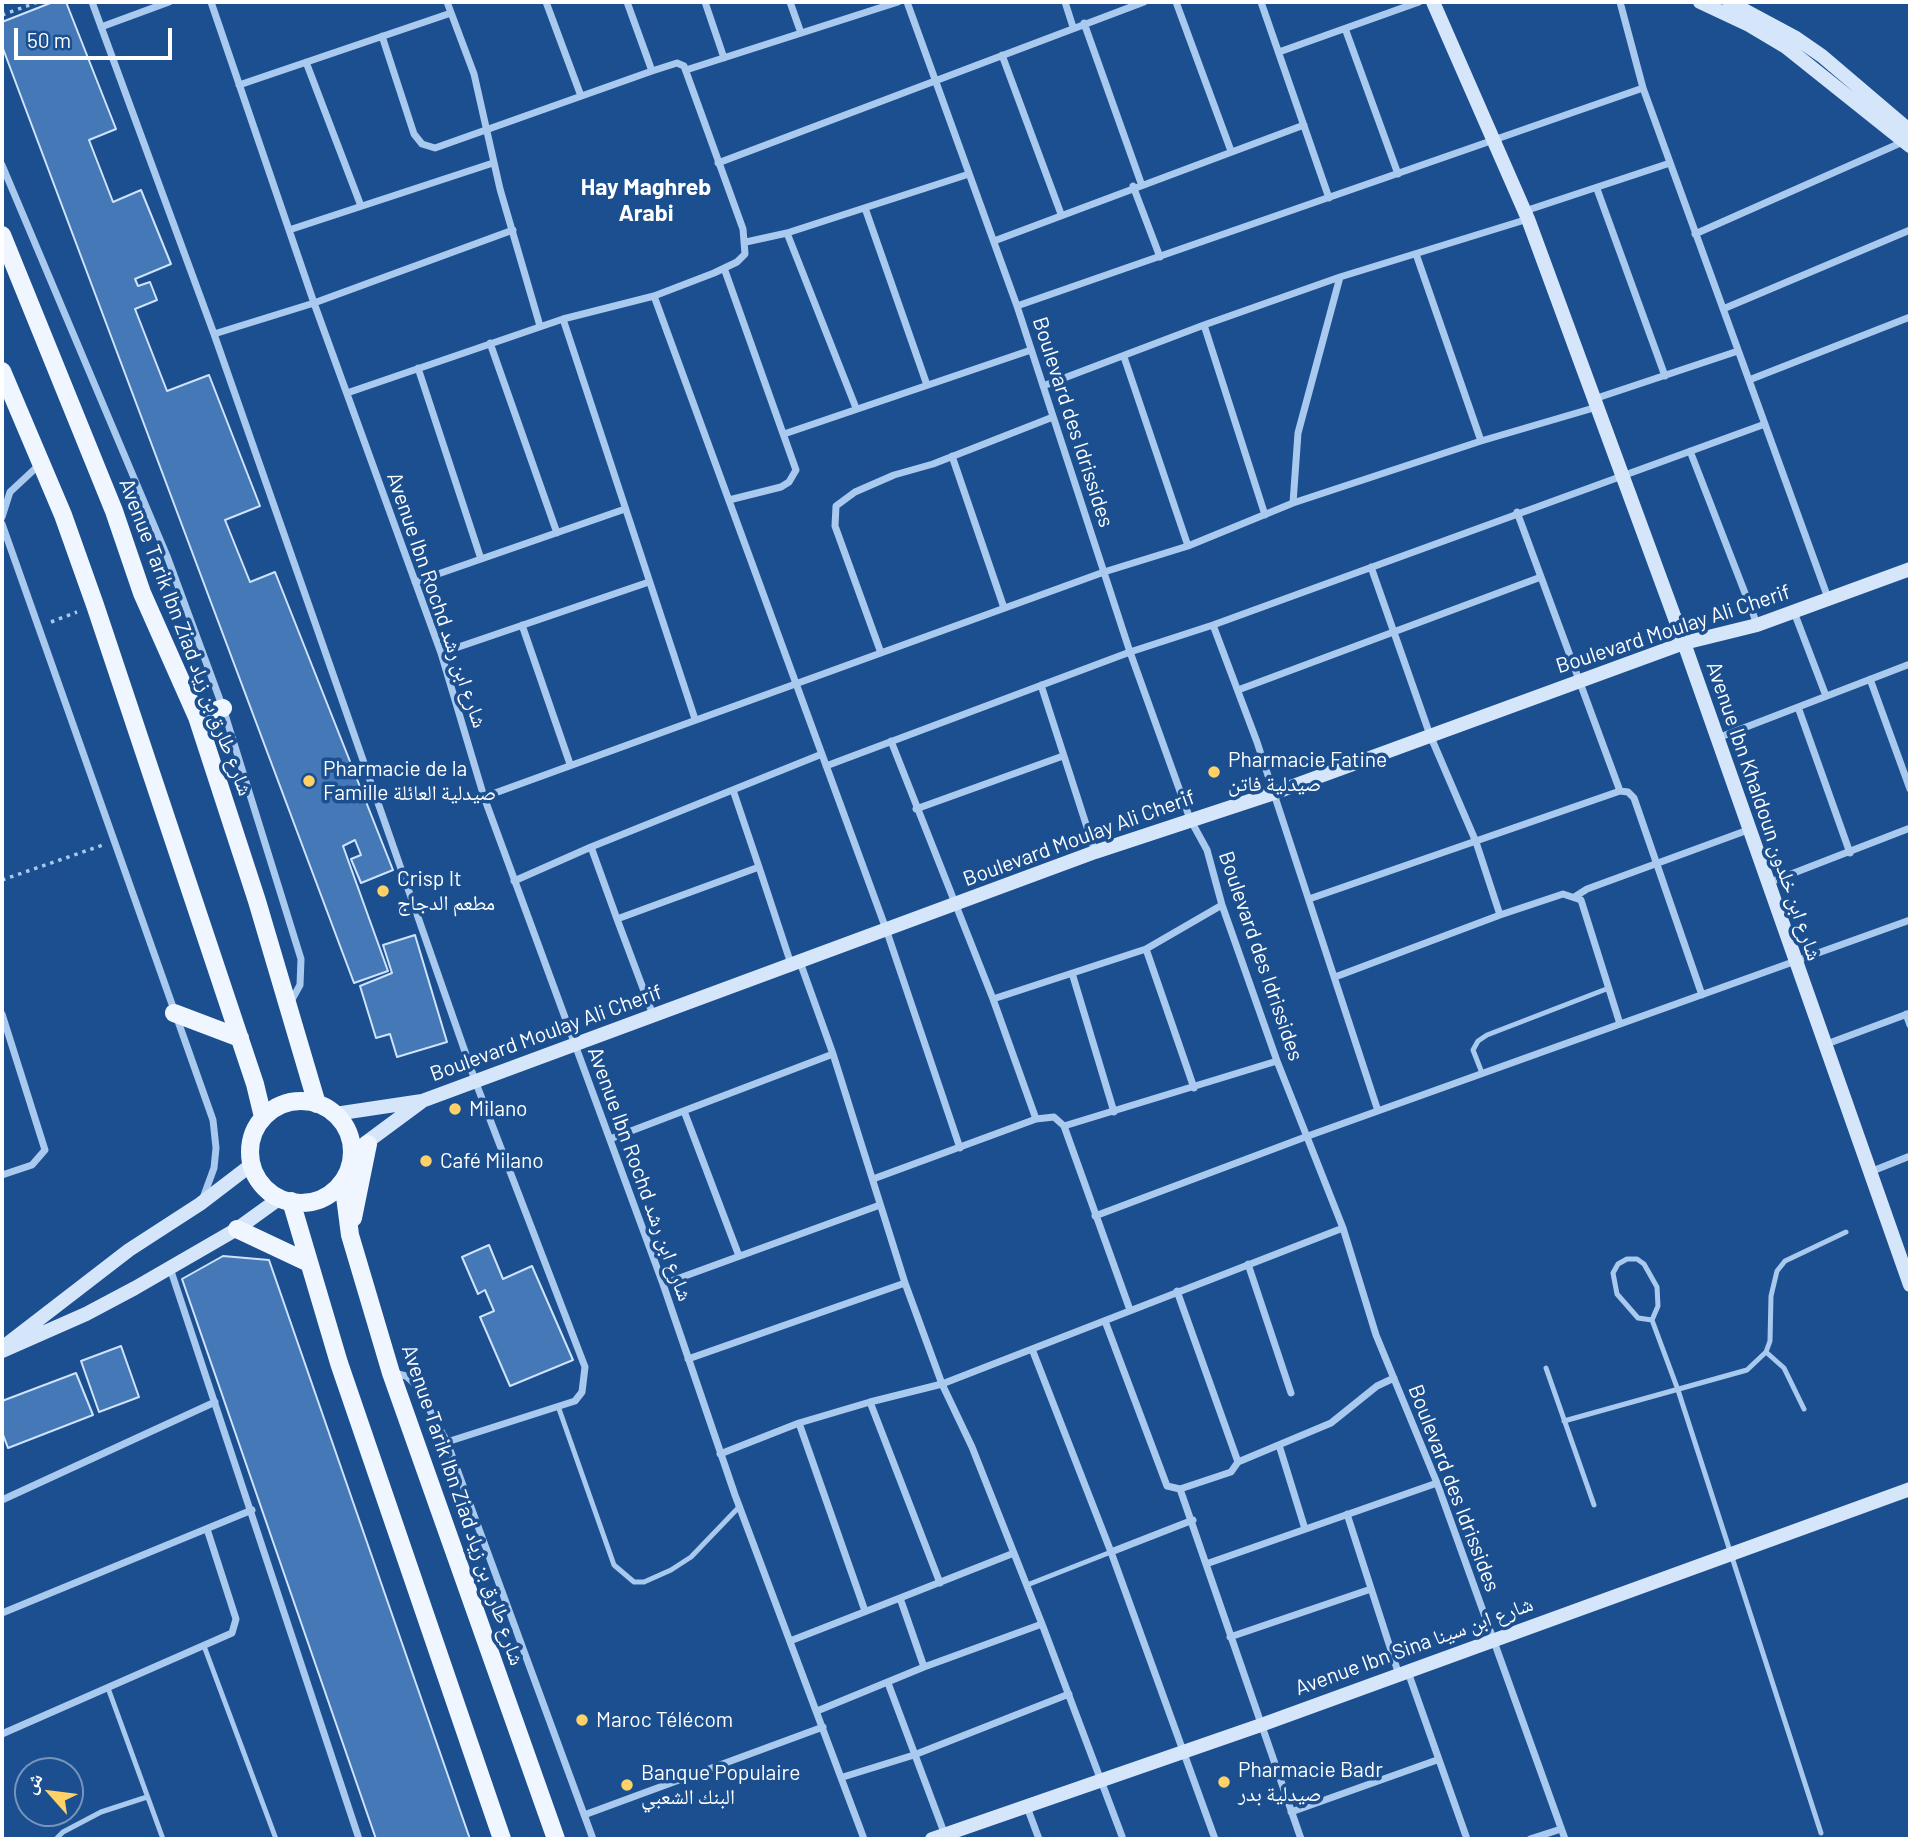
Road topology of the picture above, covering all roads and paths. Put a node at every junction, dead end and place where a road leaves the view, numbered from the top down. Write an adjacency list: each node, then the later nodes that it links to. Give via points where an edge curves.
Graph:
1 (38, 2): 22 (path)
2 (92, 2): 24 (street)
3 (169, 2): 24 (street)
4 (211, 2): 36 (street, Avenue Ibn Rochd شارع ابن رشد)
5 (447, 2): 21 (street)
6 (546, 2): 38 (street)
7 (627, 2): 34 (street)
8 (705, 2): 31 (street)
9 (790, 2): 27 (street)
10 (898, 2): 27 (street)
11 (907, 2): 35 (street, Boulevard des Idrissides)
12 (1065, 2): 25 (street)
13 (1144, 2): 23 (street)
14 (1176, 2): 43 (street)
15 (1261, 2): 29 (street)
16 (1419, 2): 26 (street)
17 (1433, 2): 42 (street, Avenue Ibn Khaldoun شارع ابن خلدون)
18 (1620, 2): 37 (street)
19 (1700, 2): 41 (street, via 1786,47)
20 (1729, 2): 41 (street, via 1814,50)
21 (451, 13): 28 (street); 40 (street, via 474,74)
22 (2, 15)
23 (1084, 23): 25 (street); 50 (street)
24 (101, 26): 77 (street)
25 (1073, 27): 30 (street)
26 (1346, 31): 29 (street); 49 (street)
27 (801, 33): 31 (street)
28 (382, 36): 32 (street); 40 (street, via 414,134 422,144 435,148)
29 (1279, 52): 39 (street)
30 (1002, 55): 35 (street); 55 (street)
31 (724, 58): 33 (street)
32 (306, 62): 36 (street); 53 (street)
33 (686, 70): 34 (street, via 677,63); 45 (street)
34 (652, 71): 38 (street)
35 (935, 81): 45 (street); 48 (street, Boulevard des Idrissides)
36 (239, 85): 57 (street, Avenue Ibn Rochd شارع ابن رشد)
37 (1643, 88): 42 (street); 46 (street)
38 (580, 96): 40 (street)
39 (1304, 125): 43 (street); 52 (street)
40 (488, 130): 44 (street)
41 (1908, 139): 61 (street)
42 (1492, 142): 49 (street); 56 (street, Avenue Ibn Khaldoun شارع ابن خلدون)
43 (1231, 151): 50 (street)
44 (494, 163): 53 (street); 58 (street)
45 (718, 163): 64 (street)
46 (1670, 163): 51 (street); 61 (street)
47 (2, 165): 137 (street, via 167,556)
48 (969, 174): 54 (street); 63 (street, Boulevard des Idrissides)
49 (1398, 174): 52 (street)
50 (1137, 184): 55 (street); 66 (street)
51 (1597, 189): 56 (street); 84 (street)
52 (1329, 198): 66 (street)
53 (360, 206): 57 (street)
54 (865, 208): 60 (street); 86 (street)
55 (1061, 214): 63 (street)
56 (1527, 215): 65 (street); 89 (street, Avenue Ibn Khaldoun شارع ابن خلدون)
57 (289, 230): 70 (street, Avenue Ibn Rochd شارع ابن رشد)
58 (513, 230): 70 (street); 76 (street)
59 (1910, 230): 72 (street)
60 (787, 233): 64 (street); 91 (street)
61 (1695, 234): 72 (street)
62 (2, 235): 138 (main road, Avenue Tarik Ibn Ziad شارع طارق بن زياد, via 114,511 142,593)
63 (994, 241): 71 (street, Boulevard des Idrissides)
64 (746, 242): 67 (street, via 742,259)
65 (1416, 254): 68 (street); 95 (street)
66 (1160, 257): 71 (street)
67 (724, 268): 69 (street); 94 (street)
68 (1340, 277): 75 (street); 101 (street, via 1298,433)
69 (654, 296): 74 (street); 100 (street)
70 (314, 303): 77 (street); 88 (street, Avenue Ibn Rochd شارع ابن رشد)
71 (1017, 306): 79 (street, Boulevard des Idrissides)
72 (1723, 309): 80 (street)
73 (1910, 317): 85 (street)
74 (563, 319): 76 (street); 102 (street)
75 (1204, 325): 81 (street); 104 (street)
76 (540, 326): 78 (street)
77 (214, 334): 195 (street)
78 (490, 343): 82 (street); 107 (street)
79 (1031, 350): 86 (street); 87 (street, Boulevard des Idrissides)
80 (1738, 351): 84 (street); 85 (street)
81 (1124, 357): 87 (street); 108 (street)
82 (418, 368): 88 (street); 109 (street)
83 (2, 371): 90 (main road)
84 (1665, 376): 89 (street)
85 (1749, 380): 93 (street)
86 (927, 385): 91 (street)
87 (1043, 386): 92 (street, Boulevard des Idrissides)
88 (346, 393): 114 (street, Avenue Ibn Rochd شارع ابن رشد)
89 (1595, 403): 95 (street); 99 (street, Avenue Ibn Khaldoun شارع ابن خلدون)
90 (9, 404): 98 (main road)
91 (856, 408): 94 (street)
92 (1054, 417): 97 (street); 112 (street, Boulevard des Idrissides)
93 (1765, 424): 96 (street); 116 (street)
94 (784, 434): 100 (street, via 796,470 789,482)
95 (1481, 441): 101 (street)
96 (1690, 451): 99 (street); 122 (street)
97 (952, 456): 118 (street); 128 (street, via 872,483 836,506 838,534)
98 (40, 464): 105 (street, via 10,492); 117 (main road)
99 (1622, 476): 103 (street); 125 (street, Avenue Ibn Khaldoun شارع ابن خلدون)
100 (729, 500): 132 (street)
101 (1293, 503): 104 (street)
102 (625, 509): 107 (street); 115 (street)
103 (1517, 512): 110 (street); 113 (street)
104 (1265, 515): 108 (street)
105 (2, 517)
106 (2, 524): 123 (street)
107 (557, 533): 109 (street)
108 (1188, 545): 112 (street)
109 (481, 559): 114 (street)
110 (1371, 567): 121 (street); 124 (street)
111 (1910, 569): 116 (street, Boulevard Moulay Ali Cherif)
112 (1104, 572): 118 (street); 126 (street, Boulevard des Idrissides)
113 (1541, 577): 124 (street); 131 (street)
114 (415, 582): 127 (street, Avenue Ibn Rochd شارع ابن رشد)
115 (649, 582): 120 (street); 139 (street)
116 (1828, 599): 119 (street, Boulevard Moulay Ali Cherif)
117 (95, 605): 123 (path); 189 (main road)
118 (1004, 608): 128 (street)
119 (1794, 611): 122 (street, Boulevard Moulay Ali Cherif); 135 (street)
120 (522, 625): 127 (street); 145 (street)
121 (1213, 625): 126 (street); 134 (street)
122 (1757, 625): 125 (street, Boulevard Moulay Ali Cherif)
123 (37, 627): 156 (street)
124 (1395, 632): 134 (street); 140 (street)
125 (1684, 643): 131 (street, Boulevard Moulay Ali Cherif); 141 (street, Avenue Ibn Khaldoun شارع ابن خلدون)
126 (1130, 652): 133 (street); 153 (street, Boulevard des Idrissides)
127 (441, 653): 151 (street, Avenue Ibn Rochd شارع ابن رشد)
128 (881, 653): 132 (street)
129 (1910, 664): 130 (street)
130 (1870, 679): 135 (street); 147 (street)
131 (1581, 680): 140 (street, Boulevard Moulay Ali Cherif); 149 (street)
132 (794, 684): 139 (street); 143 (street)
133 (1041, 685): 142 (street); 144 (street)
134 (1238, 690): 150 (street)
135 (1826, 696): 136 (street)
136 (1798, 707): 141 (street); 160 (street)
137 (223, 708): 138 (main road); 182 (street, via 301,959 300,985)
138 (197, 717): 182 (main road, Avenue Tarik Ibn Ziad شارع طارق بن زياد)
139 (695, 719): 145 (street)
140 (1430, 735): 150 (street, Boulevard Moulay Ali Cherif); 157 (street)
141 (1715, 739): 155 (street, Avenue Ibn Khaldoun شارع ابن خلدون)
142 (891, 741): 146 (street); 152 (street)
143 (822, 754): 146 (street); 148 (street)
144 (1063, 756): 152 (street); 159 (street)
145 (570, 764): 151 (street)
146 (826, 766): 173 (street)
147 (1910, 789)
148 (733, 790): 158 (street); 162 (street)
149 (1619, 791): 157 (street); 161 (street, via 1634,798)
150 (1274, 793): 153 (street, Boulevard Moulay Ali Cherif); 167 (street)
151 (484, 797): 164 (street, Avenue Ibn Rochd شارع ابن رشد)
152 (916, 809): 168 (street)
153 (1191, 820): 159 (street, Boulevard Moulay Ali Cherif); 169 (street, Boulevard des Idrissides, via 1207,850)
154 (1910, 828): 160 (street)
155 (1748, 830): 161 (street); 165 (street, Avenue Ibn Khaldoun شارع ابن خلدون)
156 (112, 842): 163 (path); 183 (street)
157 (1476, 842): 167 (street); 170 (street)
158 (591, 847): 164 (street); 171 (street)
159 (1095, 852): 168 (street, Boulevard Moulay Ali Cherif)
160 (1850, 853): 165 (street)
161 (1656, 864): 166 (street); 180 (street)
162 (759, 867): 171 (street); 176 (street)
163 (2, 880)
164 (514, 881): 191 (street, Avenue Ibn Rochd شارع ابن رشد)
165 (1767, 883): 175 (street, Avenue Ibn Khaldoun شارع ابن خلدون)
166 (1576, 896): 170 (street, via 1563,894); 179 (street, via 1584,905)
167 (1309, 900): 178 (street)
168 (956, 905): 173 (street, Boulevard Moulay Ali Cherif); 181 (street)
169 (1222, 905): 174 (street); 193 (street, Boulevard des Idrissides)
170 (1500, 915): 178 (street)
171 (617, 919): 186 (street)
172 (1910, 920): 175 (street)
173 (886, 929): 176 (street, Boulevard Moulay Ali Cherif); 209 (street)
174 (1146, 949): 177 (street); 196 (street)
175 (1795, 962): 180 (street); 190 (street, Avenue Ibn Khaldoun شارع ابن خلدون)
176 (796, 963): 186 (street, Boulevard Moulay Ali Cherif); 192 (street)
177 (1072, 974): 181 (street); 201 (street)
178 (1335, 978): 200 (street)
179 (1609, 988): 187 (street); 194 (lane, via 1478,1041 1473,1050)
180 (1702, 995): 187 (street)
181 (993, 999): 204 (street)
182 (288, 1006): 198 (main road, Avenue Tarik Ibn Ziad شارع طارق بن زياد)
183 (174, 1013): 189 (main road); 218 (street, via 215,1134 214,1168)
184 (2, 1014): 214 (street, via 45,1150 33,1165)
185 (1908, 1014): 188 (street); 190 (street)
186 (653, 1015): 191 (street, Boulevard Moulay Ali Cherif)
187 (1620, 1024): 194 (street)
188 (1910, 1025)
189 (240, 1038): 203 (main road)
190 (1824, 1045): 213 (street, Avenue Ibn Khaldoun شارع ابن خلدون)
191 (575, 1047): 195 (street, Boulevard Moulay Ali Cherif); 207 (street, Avenue Ibn Rochd شارع ابن رشد)
192 (833, 1054): 199 (street); 215 (street)
193 (1277, 1061): 196 (street); 206 (street, Boulevard des Idrissides)
194 (1482, 1073): 200 (street)
195 (476, 1083): 197 (street, Boulevard Moulay Ali Cherif); 248 (street, via 585,1367 582,1392 575,1401)
196 (1194, 1088): 201 (street)
197 (422, 1101): 202 (street, Boulevard Moulay Ali Cherif); 208 (street, Boulevard Moulay Ali Cherif)
198 (317, 1104): 202 (main road); 203 (main road, via 291,1101)
199 (684, 1111): 207 (street); 225 (street)
200 (1378, 1111): 206 (street)
201 (1114, 1112): 205 (street)
202 (335, 1114): 210 (main road, via 348,1132)
203 (263, 1117): 212 (main road, via 254,1132)
204 (1036, 1119): 205 (street, via 1054,1117); 209 (street)
205 (1064, 1126): 220 (street)
206 (1308, 1136): 220 (street); 222 (street, Boulevard des Idrissides)
207 (610, 1139): 230 (street, Avenue Ibn Rochd شارع ابن رشد)
208 (368, 1144): 210 (street, Boulevard Moulay Ali Cherif); 224 (main road)
209 (960, 1147): 215 (street)
210 (352, 1153): 216 (main road, Avenue Tarik Ibn Ziad شارع طارق بن زياد)
211 (1910, 1156): 213 (street)
212 (251, 1165): 217 (main road, via 269,1192); 218 (street)
213 (1869, 1172): 231 (street, Avenue Ibn Khaldoun شارع ابن خلدون)
214 (2, 1175)
215 (873, 1179): 219 (street)
216 (343, 1181): 217 (main road, via 317,1201); 224 (main road, Avenue Tarik Ibn Ziad شارع طارق بن زياد)
217 (286, 1200): 221 (street); 226 (main road)
218 (200, 1205): 237 (street, via 129,1250)
219 (880, 1205): 225 (street); 229 (street)
220 (1095, 1216): 233 (street)
221 (237, 1228): 226 (main road); 228 (street)
222 (1343, 1228): 227 (street); 242 (street, Boulevard des Idrissides)
223 (1846, 1232): 238 (lane, via 1785,1261 1777,1271)
224 (350, 1236): 241 (main road, Avenue Tarik Ibn Ziad شارع طارق بن زياد)
225 (739, 1256): 230 (street)
226 (307, 1262): 308 (main road)
227 (1248, 1264): 232 (street); 245 (street)
228 (170, 1268): 237 (street, via 86,1314); 246 (street)
229 (905, 1283): 239 (street); 243 (street)
230 (663, 1284): 239 (street, Avenue Ibn Rochd شارع ابن رشد)
231 (1910, 1285)
232 (1177, 1291): 233 (street); 255 (street)
233 (1130, 1310): 235 (street)
234 (1652, 1320): 234 (lane, via 1638,1318 1617,1294 1613,1273 1627,1259 1644,1264 1657,1287 1658,1306); 244 (lane)
235 (1105, 1321): 236 (street); 257 (street, via 1165,1482)
236 (1032, 1349): 243 (street); 267 (street)
237 (2, 1350)
238 (1766, 1352): 244 (lane, via 1746,1370); 249 (lane, via 1784,1368)
239 (688, 1359): 254 (street, Avenue Ibn Rochd شارع ابن رشد)
240 (1546, 1368): 250 (lane)
241 (391, 1373): 252 (street, via 406,1376 416,1385); 309 (main road, Avenue Tarik Ibn Ziad شارع طارق بن زياد)
242 (1394, 1378): 253 (street, via 1331,1423); 256 (street, Boulevard des Idrissides)
243 (942, 1384): 247 (street); 268 (street)
244 (1678, 1390): 250 (lane); 269 (lane)
245 (1291, 1393)
246 (215, 1402): 259 (street); 262 (street)
247 (870, 1402): 251 (street); 271 (street)
248 (558, 1406): 252 (street); 261 (lane, via 614,1565 634,1582 645,1582 691,1557)
249 (1804, 1409)
250 (1564, 1421): 260 (lane)
251 (799, 1423): 254 (street); 275 (street)
252 (447, 1442): 299 (street)
253 (1279, 1445): 255 (street); 266 (street)
254 (720, 1454): 261 (street, Avenue Ibn Rochd شارع ابن رشد)
255 (1238, 1462): 257 (street, via 1231,1472)
256 (1437, 1483): 263 (street); 279 (street, Boulevard des Idrissides)
257 (1180, 1489): 264 (street)
258 (1910, 1489): 269 (street, Avenue Ibn Sina شارع ابن سينا)
259 (2, 1498)
260 (1594, 1505)
261 (740, 1506): 280 (street, Avenue Ibn Rochd شارع ابن رشد)
262 (252, 1510): 265 (street); 307 (street)
263 (1348, 1514): 266 (street); 273 (street)
264 (1193, 1520): 267 (street); 270 (street)
265 (207, 1529): 276 (street); 281 (street, via 236,1619 232,1633)
266 (1305, 1529): 270 (street)
267 (1111, 1552): 272 (lane); 291 (street)
268 (1014, 1553): 271 (street); 272 (street)
269 (1732, 1554): 279 (street, Avenue Ibn Sina شارع ابن سينا); 301 (lane)
270 (1206, 1564): 278 (street)
271 (940, 1583): 274 (street)
272 (1027, 1585): 277 (street)
273 (1371, 1589): 278 (street); 283 (street)
274 (900, 1598): 275 (street); 282 (street)
275 (864, 1611): 280 (street)
276 (2, 1613)
277 (1042, 1624): 282 (street); 286 (street)
278 (1230, 1637): 288 (street)
279 (1492, 1639): 283 (street, Avenue Ibn Sina شارع ابن سينا); 300 (street, Boulevard des Idrissides)
280 (790, 1641): 287 (street, Avenue Ibn Rochd شارع ابن رشد)
281 (204, 1646): 285 (street); 306 (lane)
282 (923, 1667): 284 (street)
283 (1403, 1673): 288 (street, Avenue Ibn Sina شارع ابن سينا); 293 (street)
284 (888, 1683): 287 (street); 292 (street)
285 (108, 1688): 290 (street); 296 (lane)
286 (1069, 1694): 292 (street); 295 (street)
287 (817, 1712): 289 (street, Avenue Ibn Rochd شارع ابن رشد)
288 (1261, 1724): 291 (street, Avenue Ibn Sina شارع ابن سينا); 298 (street)
289 (823, 1727): 294 (street, Avenue Ibn Rochd شارع ابن رشد); 299 (street)
290 (2, 1734)
291 (1185, 1751): 295 (street, Avenue Ibn Sina شارع ابن سينا); 314 (street)
292 (914, 1755): 294 (street); 302 (street)
293 (1437, 1760): 298 (street); 303 (street)
294 (843, 1777): 311 (street, Avenue Ibn Rochd شارع ابن رشد)
295 (1100, 1781): 297 (street, Avenue Ibn Sina شارع ابن سينا); 313 (street)
296 (147, 1797): 304 (lane, via 101,1812); 305 (lane)
297 (1027, 1807): 302 (street, Avenue Ibn Sina شارع ابن سينا); 312 (street)
298 (1292, 1812): 315 (street)
299 (584, 1815): 310 (street)
300 (1562, 1829): 317 (street); 318 (street, Boulevard des Idrissides)
301 (1821, 1833)
302 (948, 1836)
303 (1466, 1838): 316 (street)
304 (56, 1839)
305 (163, 1839)
306 (276, 1839)
307 (359, 1839)
308 (502, 1839)
309 (556, 1839)
310 (593, 1839)
311 (864, 1839)
312 (1039, 1839)
313 (1123, 1839)
314 (1215, 1839)
315 (1301, 1839)
316 (1457, 1839)
317 (1530, 1839)
318 (1565, 1839)

